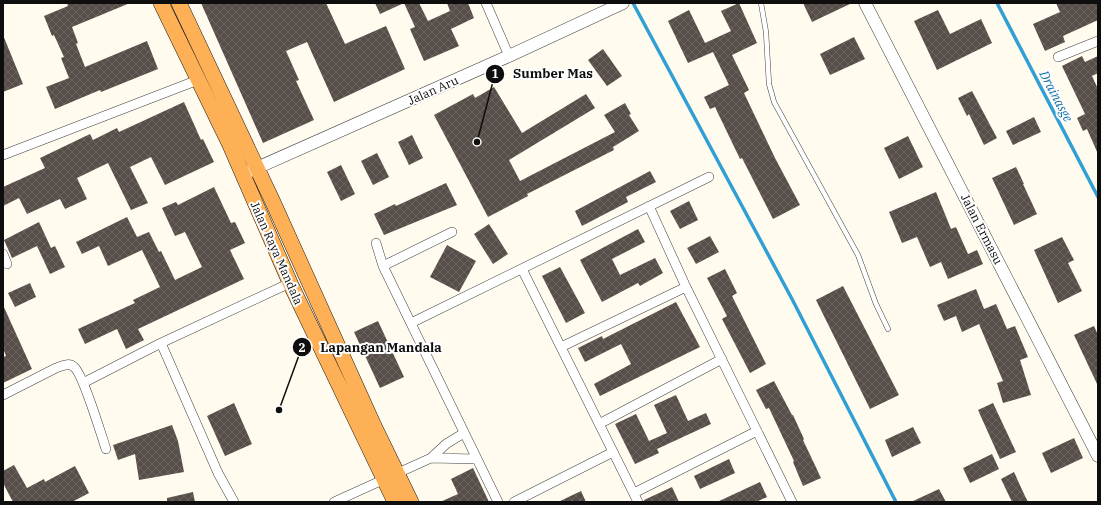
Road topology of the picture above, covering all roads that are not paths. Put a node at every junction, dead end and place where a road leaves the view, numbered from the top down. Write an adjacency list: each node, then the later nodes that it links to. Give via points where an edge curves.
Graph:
1 (161, 3): 10 (highway, Jalan Raya Mandala)
2 (179, 3): 12 (highway, Jalan Raya Mandala)
3 (486, 3): 8 (street)
4 (761, 3): 25 (lane, via 769,84 774,102 858,255)
5 (865, 3): 36 (street, Jalan Ermasu)
6 (620, 4): 8 (street, Jalan Aru)
7 (1098, 41): 9 (street)
8 (509, 56): 12 (street, Jalan Aru)
9 (1058, 57)
10 (198, 80): 11 (street); 13 (highway, Jalan Raya Mandala)
11 (3, 155)
12 (257, 168): 13 (street, Jalan Aru); 39 (highway, Jalan Raya Mandala)
13 (242, 175): 22 (highway, Jalan Raya Mandala)
14 (709, 177): 15 (street)
15 (649, 206): 21 (street); 23 (street)
16 (452, 232): 20 (street)
17 (376, 244): 20 (street)
18 (3, 254): 19 (street)
19 (8, 264)
20 (383, 266): 24 (street)
21 (522, 269): 24 (street); 27 (street)
22 (290, 283): 26 (street); 39 (highway, Jalan Raya Mandala)
23 (686, 287): 27 (street); 28 (street)
24 (411, 323): 33 (street)
25 (888, 330)
26 (161, 343): 29 (street); 41 (street, via 218,473)
27 (561, 346): 31 (street)
28 (722, 359): 31 (street); 32 (street)
29 (83, 383): 30 (street, via 74,366 63,365); 34 (street)
30 (3, 395)
31 (599, 424): 35 (street)
32 (757, 431): 40 (street); 48 (street)
33 (464, 432): 37 (street); 38 (street)
34 (106, 449)
35 (613, 452): 40 (street); 46 (street)
36 (1098, 456)
37 (431, 458): 38 (street); 39 (street)
38 (477, 459): 45 (street)
39 (391, 476): 42 (street); 43 (highway, Jalan Raya Mandala); 44 (highway, Jalan Raya Mandala)
40 (634, 493): 47 (street)
41 (234, 502)
42 (334, 502)
43 (395, 502)
44 (411, 502)
45 (498, 502)
46 (514, 502)
47 (638, 502)
48 (792, 502)

